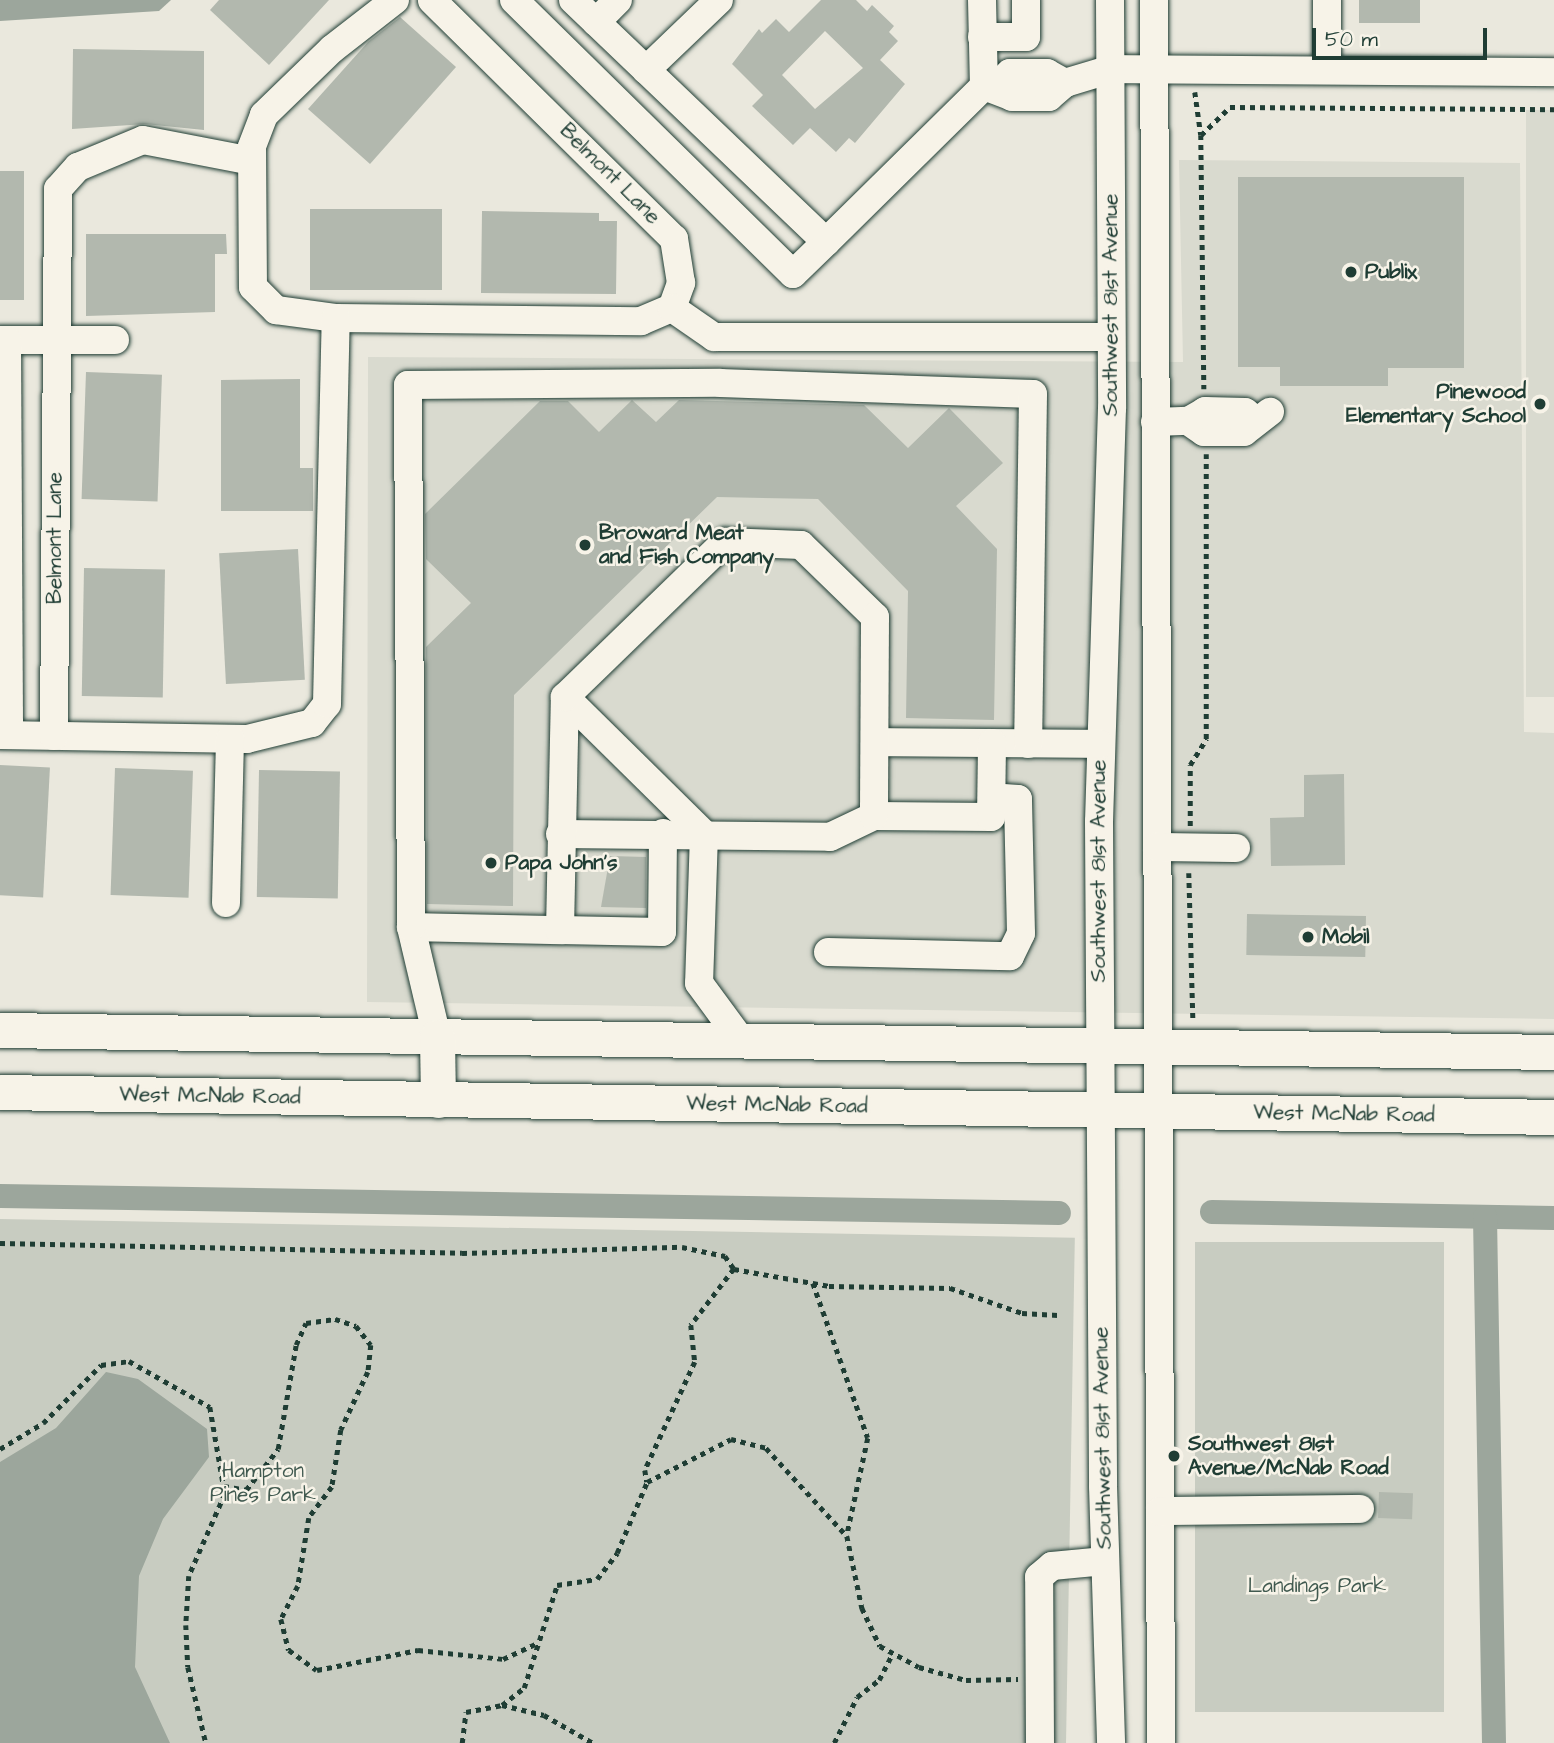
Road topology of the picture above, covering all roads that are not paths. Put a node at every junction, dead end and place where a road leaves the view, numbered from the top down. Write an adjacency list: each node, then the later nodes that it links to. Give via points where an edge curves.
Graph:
1 (395, 0): 20 (street, via 331,49 264,115)
2 (432, 0): 22 (street, Belmont Lane, via 674,239 681,283)
3 (514, 0): 21 (street, via 793,274)
4 (573, 0): 12 (street)
5 (618, 0): 12 (street)
6 (719, 0): 17 (street)
7 (982, 0): 13 (street)
8 (1026, 0): 13 (street, via 1026,37)
9 (1110, 0): 14 (street, Southwest 81st Avenue)
10 (1154, 0): 15 (street, Southwest 81st Avenue)
11 (1327, 0): 16 (street)
12 (596, 22): 17 (street)
13 (982, 37): 19 (street)
14 (1111, 69): 15 (street); 19 (street, via 1065,83 1047,73 1010,73); 24 (street, Southwest 81st Avenue)
15 (1154, 69): 16 (street); 29 (street, Southwest 81st Avenue)
16 (1327, 69): 18 (street)
17 (646, 70): 21 (street)
18 (1554, 72)
19 (990, 86): 21 (street)
20 (252, 161): 23 (street, via 253,287 276,310); 26 (street, Belmont Lane, via 143,140 78,167 58,189)
21 (826, 242)
22 (672, 308): 23 (street, via 641,321); 24 (street, via 714,337)
23 (336, 318): 33 (street, via 327,704 312,723)
24 (1111, 337): 37 (street, Southwest 81st Avenue)
25 (3, 340): 26 (street); 31 (street)
26 (55, 340): 27 (street); 32 (street, Belmont Lane)
27 (115, 341)
28 (1263, 416): 29 (street, via 1245,412 1200,421)
29 (1155, 422): 43 (street, Southwest 81st Avenue)
30 (565, 697): 34 (street, via 725,542 801,545 875,617); 41 (street); 42 (street)
31 (5, 735): 32 (street)
32 (54, 736): 33 (street)
33 (230, 738): 45 (street)
34 (877, 742): 35 (street); 39 (street)
35 (992, 743): 36 (street); 38 (street)
36 (1028, 744): 37 (street); 46 (street, via 1033,394 720,383 408,385)
37 (1099, 744): 52 (street, Southwest 81st Avenue)
38 (992, 797): 39 (street, via 991,817); 48 (street, via 1018,799 1021,933 1010,956)
39 (874, 816): 42 (street, via 830,837)
40 (663, 833): 41 (street); 42 (street); 47 (street, via 662,932)
41 (560, 834): 47 (street)
42 (704, 834): 51 (street, via 699,983)
43 (1157, 847): 44 (street); 53 (street, Southwest 81st Avenue)
44 (1236, 848)
45 (226, 903)
46 (411, 927): 47 (street); 50 (street)
47 (560, 930)
48 (828, 952)
49 (0, 1030): 50 (main road)
50 (437, 1037): 51 (main road); 56 (main road)
51 (743, 1043): 52 (main road)
52 (1100, 1049): 53 (main road); 57 (street, Southwest 81st Avenue)
53 (1157, 1049): 54 (main road); 58 (street, Southwest 81st Avenue)
54 (1554, 1052)
55 (0, 1092): 56 (main road, West McNab Road)
56 (438, 1100): 57 (main road, West McNab Road)
57 (1100, 1111): 58 (main road, West McNab Road); 62 (street, Southwest 81st Avenue)
58 (1157, 1112): 59 (main road, West McNab Road); 61 (street, Southwest 81st Avenue)
59 (1554, 1117)
60 (1360, 1509): 61 (street)
61 (1160, 1511): 65 (street, Southwest 81st Avenue)
62 (1105, 1561): 63 (street, via 1052,1566 1039,1577); 64 (street, Southwest 81st Avenue)
63 (1040, 1743)
64 (1111, 1743)
65 (1161, 1743)

